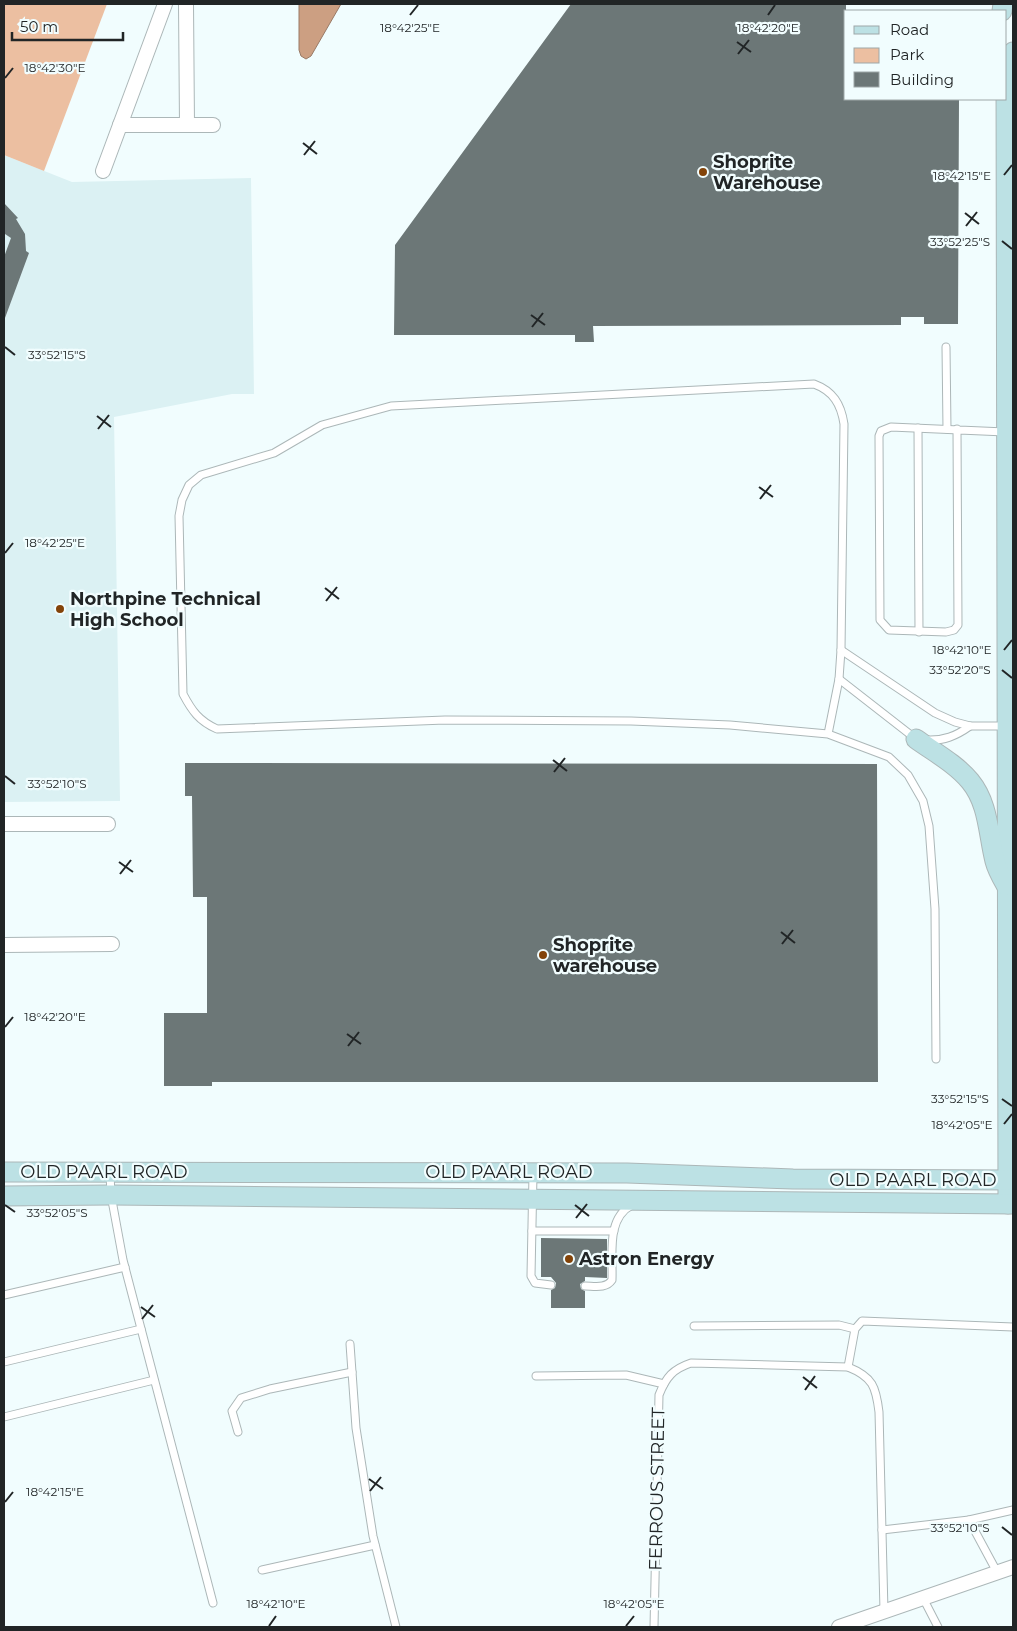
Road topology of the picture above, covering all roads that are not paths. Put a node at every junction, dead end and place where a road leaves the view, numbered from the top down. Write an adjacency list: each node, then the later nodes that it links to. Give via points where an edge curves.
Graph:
1 (165, 4): 6 (street)
2 (186, 4): 7 (street)
3 (1013, 52): 4 (main road)
4 (1007, 73)
5 (1006, 100): 14 (main road)
6 (120, 125): 7 (street); 9 (street)
7 (187, 125): 8 (street)
8 (212, 125)
9 (102, 171)
10 (946, 347): 12 (lane)
11 (918, 428): 12 (lane); 15 (lane); 15 (lane, via 891,427 881,431 879,455 880,620 889,630)
12 (947, 429): 13 (lane)
13 (958, 430): 14 (lane); 15 (lane, via 958,625 946,632)
14 (1008, 432): 19 (main road)
15 (919, 632)
16 (842, 650): 17 (lane); 18 (lane, via 935,713); 20 (lane, via 844,424 836,399 827,389 814,384 391,406 322,425 274,453 201,475 189,485 182,500 179,516 183,694 193,713 204,724 217,729 445,720 621,721 730,725)
17 (839, 679): 20 (lane); 21 (lane)
18 (970, 726): 19 (lane); 21 (lane, via 947,738)
19 (1011, 726): 24 (main road)
20 (828, 734): 27 (lane, via 889,757 908,775 922,801 930,826 935,909)
21 (916, 739): 24 (main road, via 958,770 980,797 986,811 996,863)
22 (4, 824): 23 (street)
23 (108, 824)
24 (1009, 891): 31 (main road)
25 (112, 944): 26 (street)
26 (4, 945)
27 (936, 1059)
28 (110, 1171): 29 (main road, OLD PAARL ROAD); 30 (main road, OLD PAARL ROAD); 32 (lane)
29 (4, 1172)
30 (533, 1173): 31 (main road, OLD PAARL ROAD); 34 (lane)
31 (1011, 1180): 36 (main road)
32 (111, 1195): 33 (main road, OLD PAARL ROAD); 34 (main road, OLD PAARL ROAD); 39 (lane)
33 (4, 1196)
34 (532, 1199): 35 (main road, OLD PAARL ROAD); 37 (lane)
35 (643, 1199): 36 (main road, OLD PAARL ROAD); 38 (lane, via 623,1211 616,1220)
36 (1011, 1204)
37 (532, 1231): 38 (lane); 40 (lane, via 532,1280 540,1285)
38 (614, 1231): 41 (lane, via 610,1284)
39 (125, 1267): 42 (lane); 45 (lane)
40 (551, 1285)
41 (585, 1286)
42 (4, 1295)
43 (694, 1326): 46 (lane, via 839,1325)
44 (1013, 1327): 46 (lane, via 862,1321)
45 (141, 1328): 48 (lane); 52 (lane)
46 (855, 1329): 49 (lane)
47 (350, 1344): 50 (lane)
48 (4, 1362)
49 (848, 1367): 53 (lane, FERROUS STREET, via 691,1363 677,1368); 58 (lane, FERROUS STREET, via 870,1380 877,1393)
50 (352, 1372): 55 (lane, via 241,1398 232,1411); 59 (lane, via 356,1428)
51 (536, 1376): 53 (lane, via 626,1375)
52 (154, 1380): 54 (lane); 64 (lane)
53 (664, 1384): 67 (lane, FERROUS STREET, via 659,1394)
54 (4, 1417)
55 (238, 1432)
56 (1013, 1510): 57 (lane)
57 (969, 1520): 58 (lane); 62 (lane)
58 (882, 1530): 65 (lane, FERROUS STREET)
59 (375, 1545): 61 (lane); 66 (lane)
60 (1013, 1567): 62 (street)
61 (262, 1570)
62 (997, 1572): 63 (street)
63 (923, 1598): 65 (street); 69 (lane)
64 (213, 1603)
65 (884, 1611): 68 (street)
66 (396, 1627)
67 (654, 1627)
68 (839, 1627)
69 (938, 1627)

